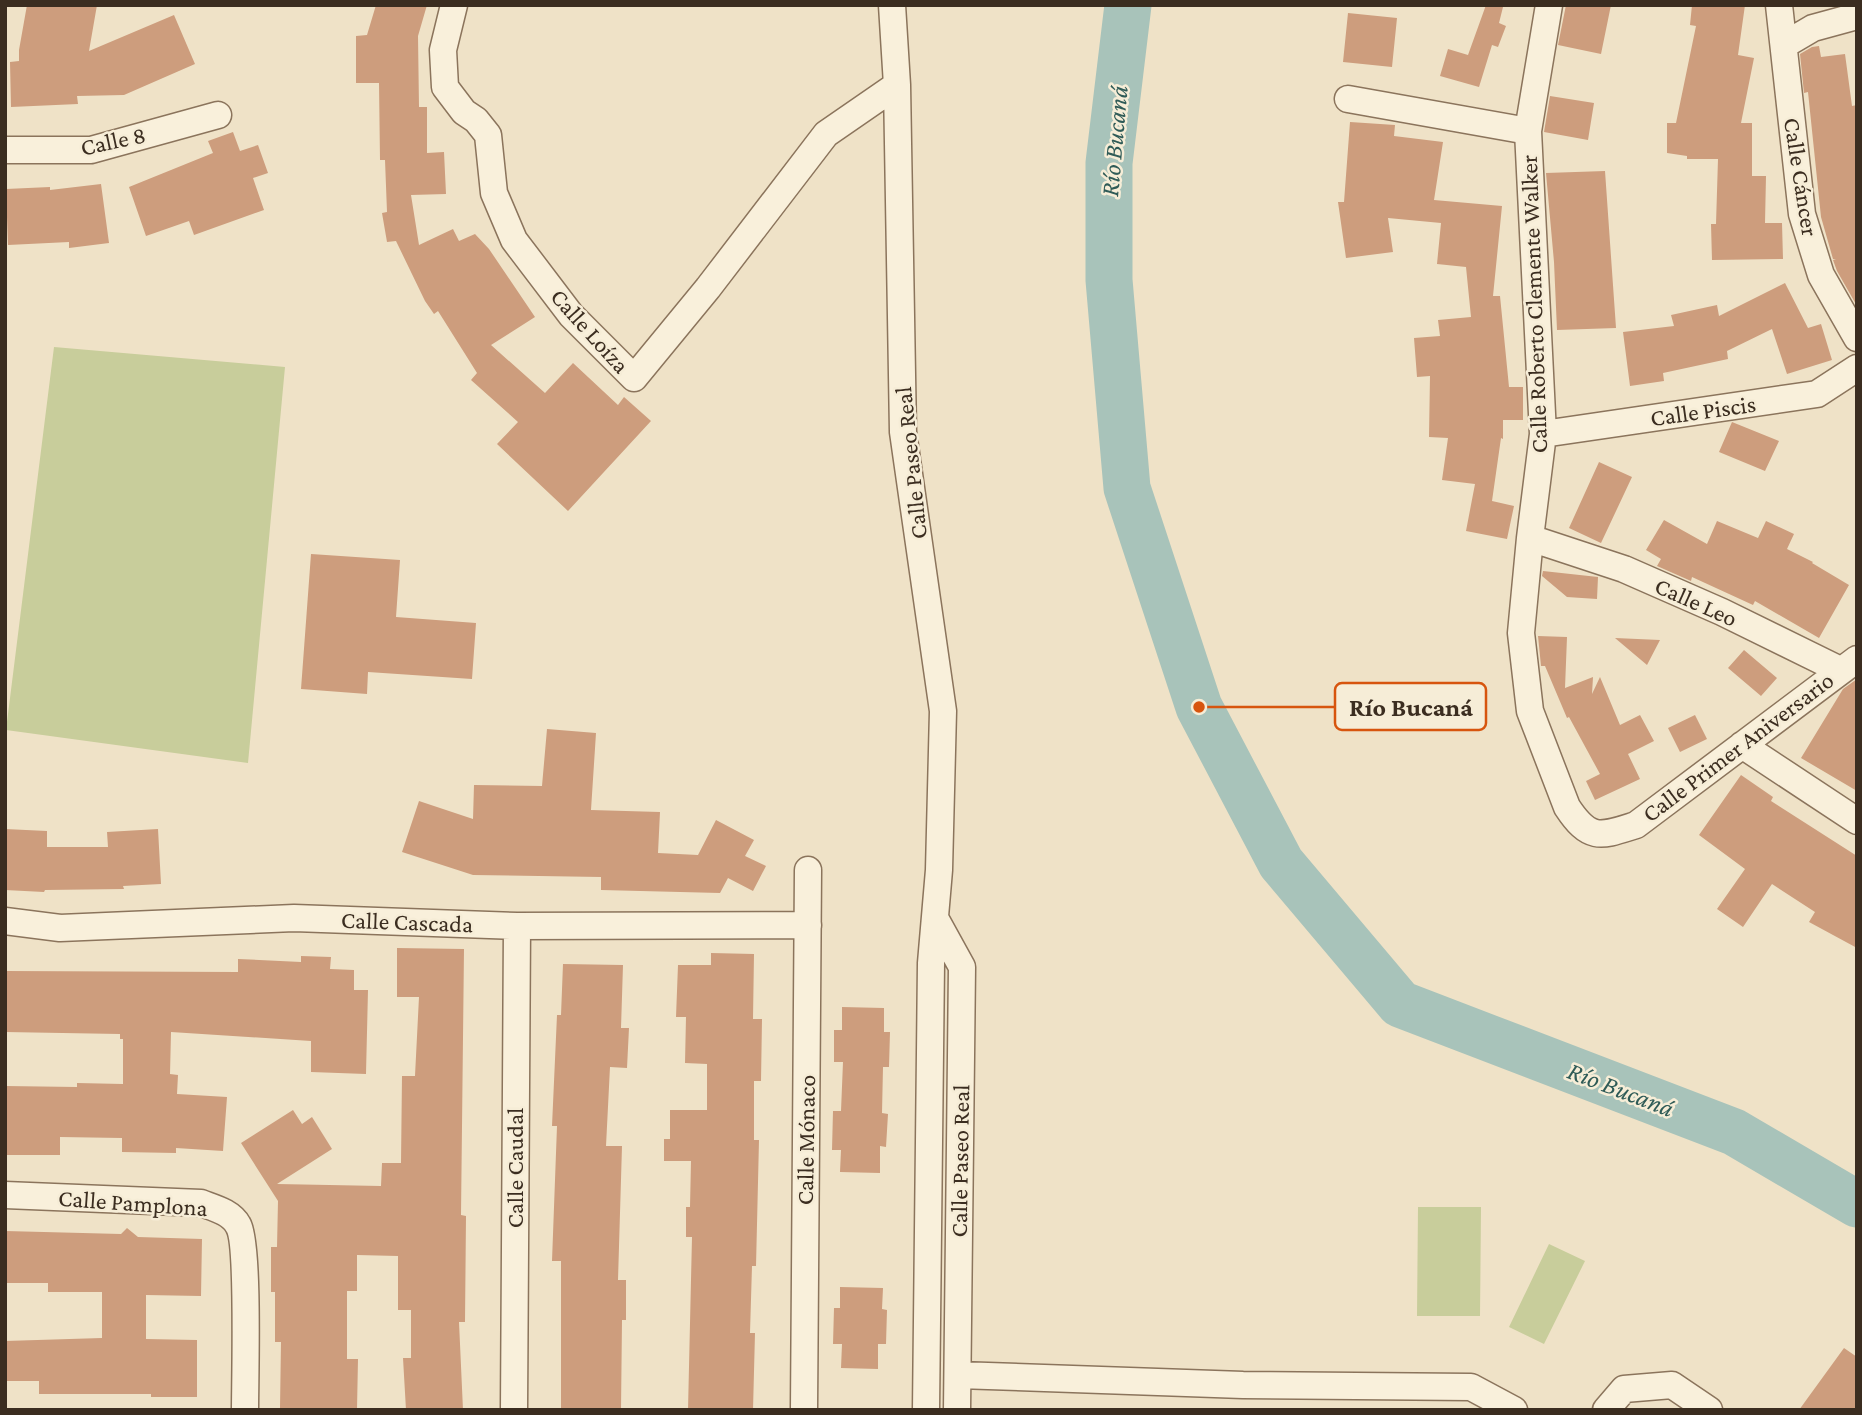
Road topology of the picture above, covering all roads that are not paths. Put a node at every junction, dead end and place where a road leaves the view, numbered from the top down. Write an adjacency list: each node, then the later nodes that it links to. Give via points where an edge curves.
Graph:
1 (454, 5): 7 (street, Calle Loíza, via 443,50 445,87 488,135 494,193 514,240 571,315 634,378 827,134)
2 (892, 5): 7 (street, Calle Paseo Real)
3 (1549, 5): 10 (street, Calle Roberto Clemente Walker)
4 (1779, 5): 6 (street, Calle Cáncer)
5 (1857, 16): 6 (street, via 1813,28)
6 (1784, 45): 12 (street, Calle Cáncer, via 1802,214 1821,275)
7 (897, 85): 21 (street, Calle Paseo Real, via 903,432 943,711)
8 (1348, 99): 10 (street)
9 (218, 115): 11 (street, Calle 8, via 90,150)
10 (1528, 131): 14 (street, Calle Roberto Clemente Walker)
11 (5, 150)
12 (1857, 338)
13 (1857, 368): 14 (street, Calle Piscis, via 1817,394)
14 (1543, 434): 15 (street, Calle Roberto Clemente Walker)
15 (1530, 538): 16 (street, Calle Leo, via 1624,569); 19 (street, Calle Roberto Clemente Walker, via 1521,633 1524,672 1530,711 1548,762 1567,807 1588,830 1604,835)
16 (1849, 664): 17 (street, Calle Primer Aniversario)
17 (1742, 745): 18 (street); 19 (street, Calle Primer Aniversario)
18 (1857, 821)
19 (1636, 825)
20 (808, 870): 23 (street, Calle Mónaco)
21 (935, 918): 26 (street, Calle Paseo Real, via 962,967); 31 (street, Calle Paseo Real)
22 (5, 921): 24 (street, Calle Cascada, via 60,928 294,918)
23 (808, 925): 24 (street, Calle Cascada); 30 (street, Calle Mónaco)
24 (517, 926): 29 (street, Calle Caudal)
25 (5, 1195): 28 (street, Calle Pamplona, via 201,1203 230,1216 239,1225 244,1253)
26 (958, 1375): 27 (street); 32 (street, Calle Paseo Real)
27 (1243, 1397): 33 (street, via 1471,1387)
28 (245, 1410)
29 (514, 1410)
30 (804, 1410)
31 (926, 1410)
32 (957, 1410)
33 (1514, 1410)
34 (1606, 1410): 35 (street, via 1624,1389 1672,1385)
35 (1709, 1410)

